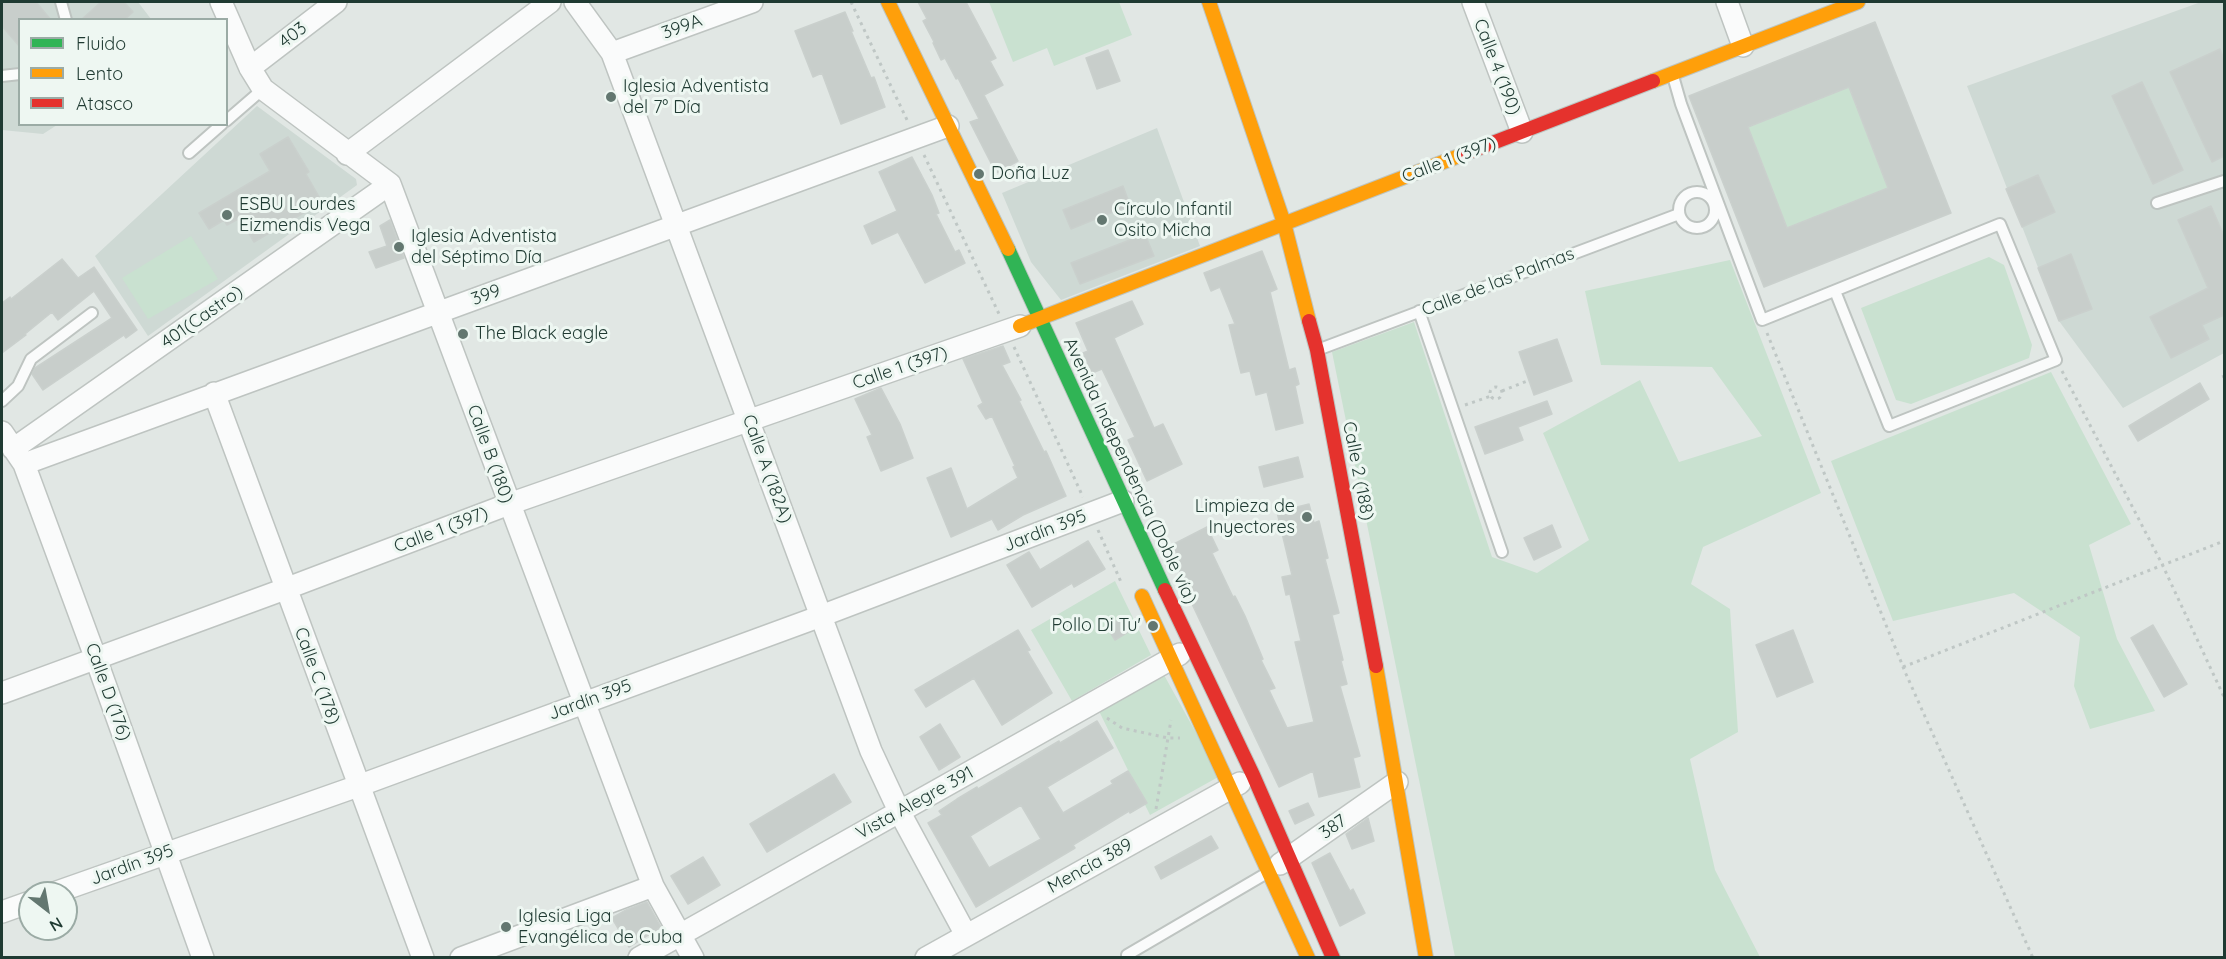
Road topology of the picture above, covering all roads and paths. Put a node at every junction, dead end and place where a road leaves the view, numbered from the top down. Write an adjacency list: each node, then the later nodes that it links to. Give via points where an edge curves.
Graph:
1 (61, 2): 12 (lane)
2 (221, 2): 15 (street)
3 (336, 2): 15 (street, 403)
4 (550, 2): 25 (street)
5 (575, 2): 14 (street, Calle A (182A))
6 (752, 2): 14 (street, 399A)
7 (888, 2): 22 (main road, Avenida Independencia (Doble vía))
8 (1209, 2): 31 (main road, Calle 2 (188))
9 (1473, 2): 23 (street, Calle 4 (190))
10 (1727, 2): 13 (street)
11 (1858, 2): 13 (main road, Calle 1 (397))
12 (65, 18)
13 (1743, 46): 17 (main road, Calle 1 (397))
14 (612, 53): 32 (street, Calle A (182A))
15 (250, 68): 19 (street)
16 (18, 74): 18 (lane)
17 (1672, 74): 23 (main road, Calle 1 (397)); 28 (lane)
18 (2, 76)
19 (263, 89): 20 (lane); 25 (street)
20 (228, 119)
21 (220, 126): 24 (lane)
22 (948, 126): 32 (street, 399); 37 (main road, Avenida Independencia (Doble vía))
23 (1522, 132): 31 (main road, Calle 1 (397))
24 (189, 153)
25 (347, 154): 27 (street)
26 (2224, 181): 29 (lane)
27 (390, 184): 35 (street, Calle B (180)); 49 (street, 401(Castro))
28 (1720, 202): 30 (lane, via 1695,192 1680,202); 30 (lane, via 1712,222 1701,228 1684,224); 38 (lane)
29 (2157, 203)
30 (1679, 214): 34 (lane, Calle de las Palmas)
31 (1284, 223): 37 (main road, Calle 1 (397)); 40 (main road, Calle 2 (188))
32 (675, 225): 35 (street, 399); 48 (street, Calle A (182A))
33 (1834, 291): 38 (lane); 41 (lane, via 1889,426); 41 (lane, via 2000,224)
34 (1419, 311): 40 (lane, Calle de las Palmas); 47 (lane)
35 (438, 312): 44 (street, 399); 50 (street, Calle B (180))
36 (92, 313): 46 (lane, via 31,359 18,386)
37 (1041, 318): 39 (main road, Calle 1 (397)); 51 (main road, Avenida Independencia (Doble vía))
38 (1762, 320): 61 (path)
39 (1020, 326): 48 (street, Calle 1 (397))
40 (1317, 350): 70 (main road, Calle 2 (188))
41 (2056, 360): 54 (path)
42 (1527, 381): 43 (path)
43 (1502, 391): 45 (path, via 1500,398); 45 (path, via 1494,387)
44 (214, 393): 49 (street, 399); 56 (street, Calle C (178))
45 (1491, 396): 47 (path)
46 (2, 401)
47 (1453, 409): 53 (lane)
48 (749, 420): 50 (street, Calle 1 (397)); 57 (street, Calle A (182A))
49 (13, 448): 59 (street, Calle D (176))
50 (509, 504): 56 (street, Calle 1 (397)); 64 (street, Calle B (180))
51 (1108, 507): 57 (street, Jardín 395); 58 (main road, Avenida Independencia (Doble vía))
52 (2224, 541): 54 (path)
53 (1502, 552)
54 (2162, 564): 61 (path); 63 (path)
55 (1137, 584): 60 (main road)
56 (285, 589): 59 (street, Calle 1 (397)); 71 (street, Calle C (178))
57 (821, 616): 64 (street, Jardín 395); 73 (street, Calle A (182A), via 871,750)
58 (1191, 647): 60 (street, Vista Alegre 391); 69 (main road, Avenida Independencia (Doble vía))
59 (96, 659): 62 (street, Calle 1 (397)); 75 (street, Calle D (176))
60 (1171, 659): 65 (street, Vista Alegre 391); 68 (main road)
61 (1903, 667): 94 (path)
62 (2, 693)
63 (2224, 697)
64 (585, 702): 71 (street, Jardín 395); 79 (street, Calle B (180))
65 (1089, 705): 67 (path, via 1122,728); 73 (street, Vista Alegre 391)
66 (1171, 718): 67 (path)
67 (1168, 738): 68 (path, via 1194,738); 74 (path, via 1156,809 1150,815)
68 (1211, 743): 72 (main road)
69 (1253, 775): 72 (street, Mencía 389); 76 (main road, Avenida Independencia (Doble vía))
70 (1397, 782): 76 (street, 387); 93 (main road, Calle 2 (188))
71 (358, 786): 75 (street, Jardín 395); 86 (street, Calle C (178))
72 (1232, 788): 74 (street, Mencía 389); 77 (main road)
73 (899, 812): 82 (street, Vista Alegre 391); 83 (street, Calle A (182A))
74 (1151, 832): 83 (street, Mencía 389)
75 (166, 853): 78 (street, Jardín 395); 85 (street, Calle D (176))
76 (1290, 857): 77 (street, 387); 92 (main road, Avenida Independencia (Doble vía))
77 (1269, 871): 84 (lane); 91 (main road)
78 (78, 884)
79 (653, 886): 82 (street, Calle B (180)); 87 (street)
80 (18, 906): 81 (street)
81 (2, 912)
82 (680, 934): 88 (street, Vista Alegre 391); 89 (street, Calle B (180))
83 (966, 935): 90 (street, Mencía 389)
84 (1127, 955)
85 (203, 957)
86 (423, 957)
87 (461, 957)
88 (639, 957)
89 (693, 957)
90 (926, 957)
91 (1308, 957)
92 (1333, 957)
93 (1426, 957)
94 (2033, 957)

